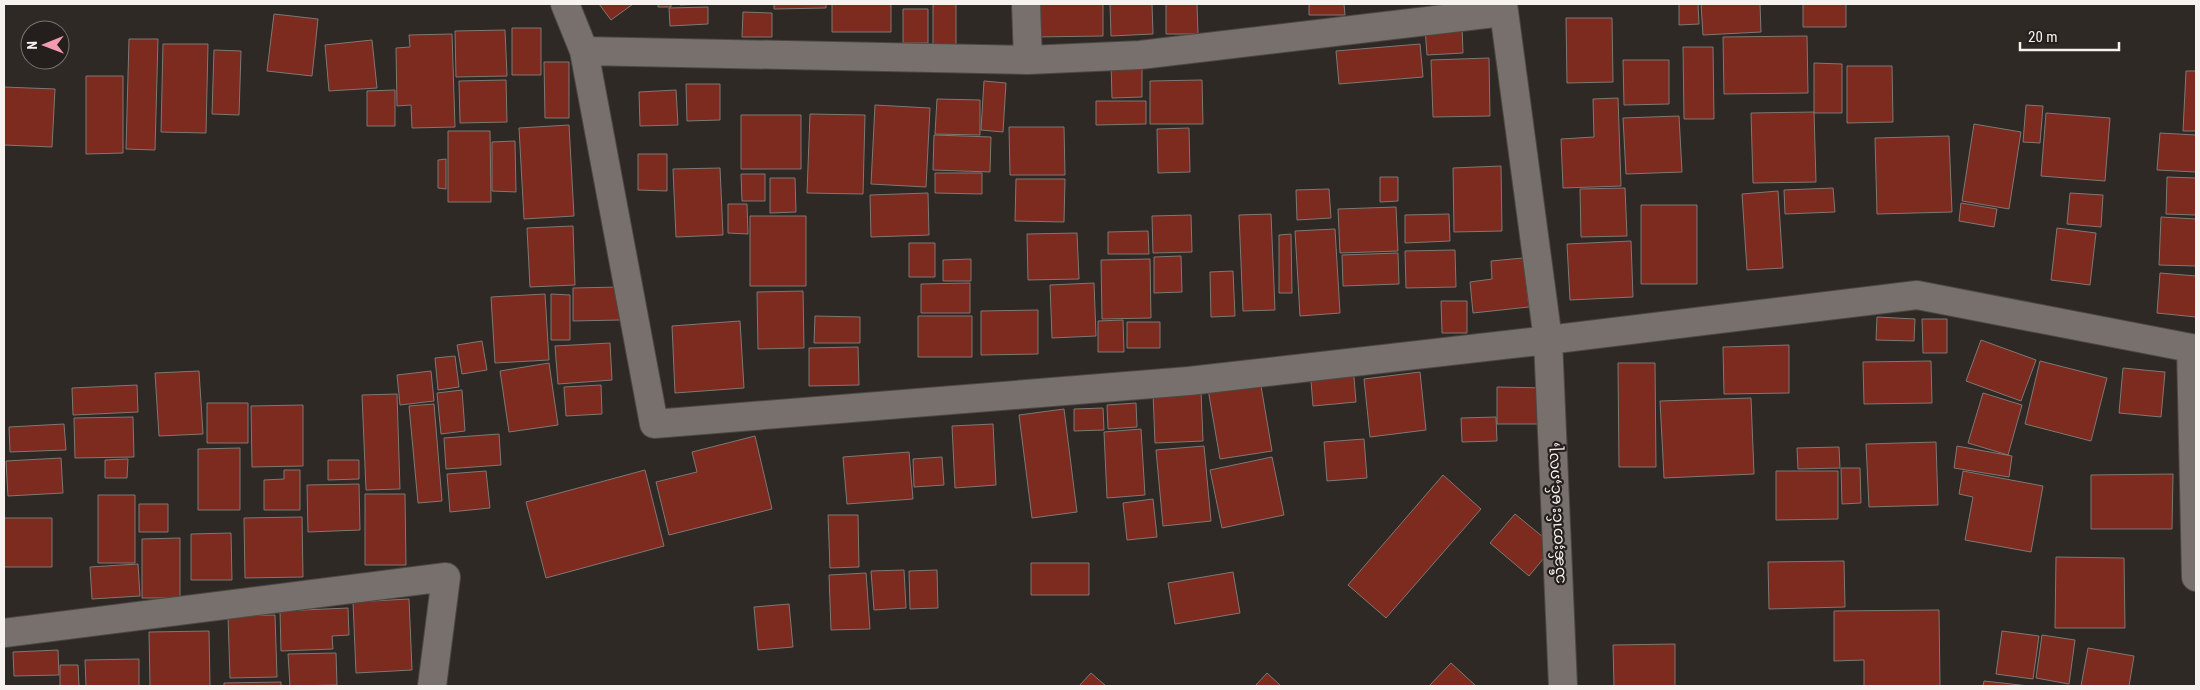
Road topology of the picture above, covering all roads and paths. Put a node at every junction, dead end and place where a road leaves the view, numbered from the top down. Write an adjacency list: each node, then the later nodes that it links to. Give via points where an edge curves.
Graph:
1 (565, 4): 4 (street)
2 (1026, 4): 5 (street)
3 (1503, 8): 5 (street, via 1140,55); 6 (street, သဵၼ်ႈတၢင်း မင်ႇၵလႃႇ)
4 (584, 51): 5 (street); 6 (street, via 654,424 1189,381)
5 (1028, 60)
6 (1548, 340): 7 (street, via 1917,295); 11 (street, သဵၼ်ႈတၢင်း မင်ႇၵလႃႇ)
7 (2194, 348): 8 (street)
8 (2196, 577)
9 (4, 633): 10 (street, via 446,577)
10 (432, 686)
11 (1563, 686)

